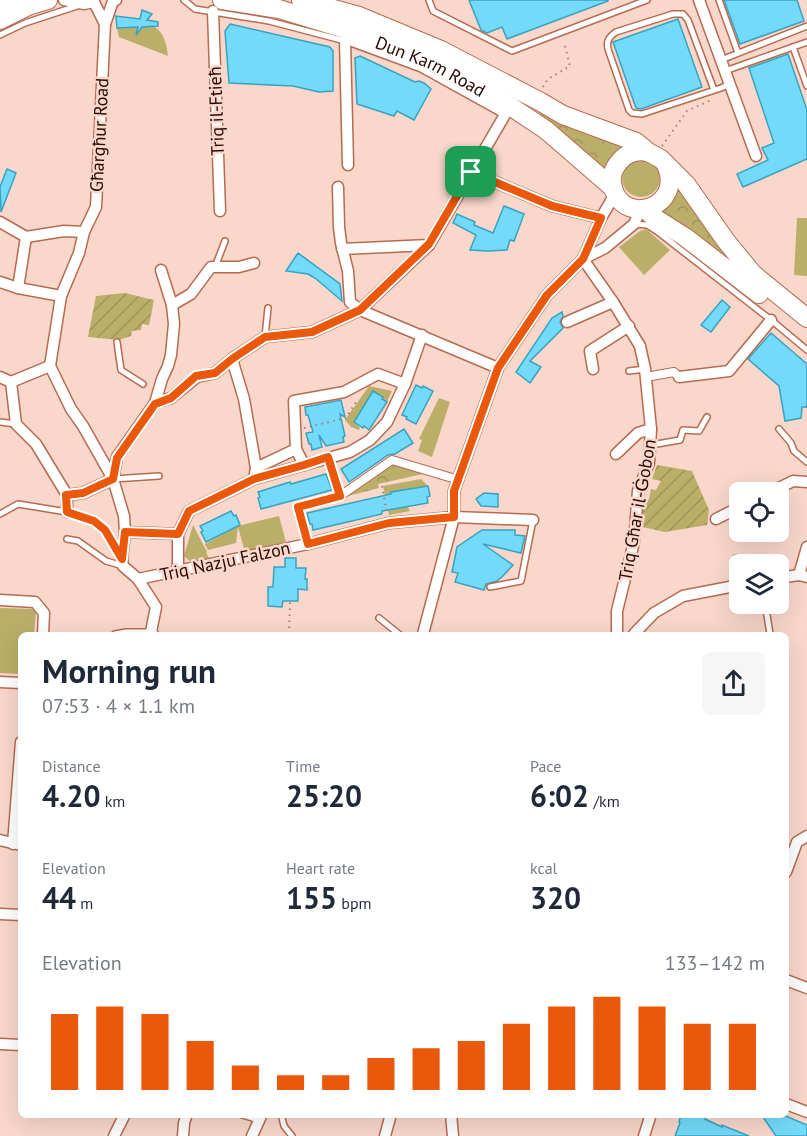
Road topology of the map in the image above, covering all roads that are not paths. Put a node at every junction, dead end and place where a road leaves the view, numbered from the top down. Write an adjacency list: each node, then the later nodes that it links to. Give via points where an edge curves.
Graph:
1 (12, 0): 12 (highway)
2 (48, 0): 14 (highway)
3 (64, 0): 11 (street)
4 (116, 0): 15 (street)
5 (184, 0): 13 (lane, Dun Karm Road, via 195,9)
6 (301, 0): 29 (highway, Dun Karm Road, via 359,16 430,46 562,115 636,142)
7 (429, 0): 8 (lane, via 434,11 512,51)
8 (647, 0)
9 (699, 0): 22 (street)
10 (719, 0): 21 (lane)
11 (84, 4): 15 (street, via 94,2); 17 (lane)
12 (0, 6)
13 (224, 7): 18 (highway, Dun Karm Road, via 279,9); 34 (street, Triq il-Ftieħ)
14 (0, 20)
15 (105, 24): 38 (street, Għargħur Road, via 96,207)
16 (807, 26): 21 (lane)
17 (0, 35)
18 (347, 35): 27 (highway, Dun Karm Road, via 434,63); 30 (street)
19 (807, 42): 20 (lane)
20 (793, 47): 23 (lane); 24 (lane)
21 (738, 53): 22 (lane)
22 (721, 60): 23 (street)
23 (725, 71): 25 (street)
24 (807, 86)
25 (731, 88): 26 (lane); 28 (street)
26 (714, 90): 26 (lane, via 683,15 673,14 616,32 608,40 632,113 642,114)
27 (507, 111): 31 (street); 33 (highway, Dun Karm Road, via 546,130)
28 (756, 156)
29 (657, 157): 33 (highway, via 638,151 621,159 613,172); 36 (highway, via 670,177 669,187); 54 (highway, Dun Karm Road, via 686,184 753,274)
30 (348, 165)
31 (471, 172): 35 (street, via 552,206); 41 (street)
32 (338, 187): 42 (street)
33 (614, 191): 35 (street); 36 (highway, Dun Karm Road, via 622,202)
34 (220, 211)
35 (601, 218): 43 (street)
36 (647, 218): 43 (street); 55 (lane, Dun Karm Road); 58 (highway, Dun Karm Road, via 685,237)
37 (0, 222): 39 (street)
38 (84, 232): 39 (street); 49 (street, Għargħur Road)
39 (26, 237): 48 (street)
40 (225, 241): 45 (lane)
41 (429, 244): 42 (street); 53 (street)
42 (342, 249): 53 (street, via 350,303)
43 (583, 259): 50 (street, Triq Għar il-Ġobon); 65 (street, via 547,295)
44 (254, 263): 45 (street)
45 (215, 267): 51 (street, via 191,294)
46 (161, 270): 51 (street)
47 (0, 282): 48 (street)
48 (18, 288): 49 (street)
49 (61, 296): 64 (street, Għargħur Road)
50 (613, 302): 56 (street); 57 (street, Triq Għar il-Ġobon)
51 (172, 305): 74 (street, via 171,355)
52 (268, 308): 60 (lane)
53 (360, 310): 59 (street); 60 (street, via 312,332)
54 (807, 318)
55 (771, 320): 62 (lane, Dun Karm Road); 70 (street, via 729,371)
56 (567, 322)
57 (628, 326): 66 (street, via 590,351); 68 (street, Triq Għar il-Ġobon, via 640,346)
58 (807, 334)
59 (422, 335): 65 (street); 73 (street)
60 (265, 337): 63 (street)
61 (117, 342): 72 (lane, via 121,370)
62 (807, 350)
63 (232, 359): 74 (street, via 215,373 196,376 171,398); 86 (street, via 244,399)
64 (50, 366): 71 (street); 88 (street)
65 (498, 368): 89 (street)
66 (593, 369)
67 (629, 371): 68 (lane)
68 (645, 373): 70 (street, via 674,372); 78 (street, Triq Għar il-Ġobon)
69 (0, 377): 71 (street)
70 (679, 377)
71 (11, 382): 77 (street)
72 (143, 384)
73 (405, 384): 81 (street, via 378,374 344,392 294,400); 83 (street, via 387,422 370,440 350,452)
74 (155, 404): 88 (street, via 117,458)
75 (707, 417): 80 (lane, via 699,431 683,430 680,440)
76 (0, 422): 77 (lane)
77 (16, 424): 92 (street, via 36,444)
78 (651, 429): 80 (street, Triq Għar il-Ġobon); 82 (street, via 638,433)
79 (779, 429): 84 (lane)
80 (651, 445): 116 (street, Triq Għar il-Ġobon, via 638,491 634,542 617,611)
81 (296, 449): 85 (street); 86 (street)
82 (616, 454)
83 (328, 457): 85 (street); 89 (street, via 340,496 392,460)
84 (807, 462)
85 (304, 465): 86 (street)
86 (255, 474): 100 (street, via 189,511)
87 (159, 476): 88 (lane)
88 (113, 479): 92 (street, via 83,493); 99 (street)
89 (459, 480): 96 (street, via 454,491)
90 (807, 482): 91 (street)
91 (789, 483)
92 (66, 495): 93 (street)
93 (67, 512): 95 (lane, via 18,504); 103 (lane, via 94,521 105,530)
94 (729, 512): 97 (street)
95 (0, 514)
96 (454, 517): 98 (street, Triq Nazju Falzon); 104 (street, Triq Nazju Falzon, via 389,523); 115 (street)
97 (716, 519)
98 (533, 520): 107 (lane, via 520,581)
99 (125, 532): 100 (street); 103 (street)
100 (178, 534): 104 (street)
101 (66, 539): 103 (lane, via 78,541 106,561)
102 (807, 547): 105 (street)
103 (123, 563): 106 (street)
104 (178, 571): 106 (street, Triq Nazju Falzon)
105 (803, 576)
106 (138, 579): 113 (street, via 156,607)
107 (490, 587)
108 (729, 587): 117 (street, via 683,596 654,613)
109 (0, 600): 112 (street, via 35,602 44,613)
110 (767, 614): 118 (lane)
111 (379, 618): 114 (lane)
112 (43, 632)
113 (152, 632)
114 (396, 632)
115 (424, 632)
116 (617, 632)
117 (636, 632)
118 (770, 632)
119 (0, 682): 120 (street)
120 (18, 683)
121 (18, 820): 124 (street)
122 (807, 836): 125 (street, via 797,842)
123 (0, 840): 124 (street)
124 (17, 845)
125 (789, 864)
126 (0, 914): 127 (street)
127 (18, 915)
128 (789, 981): 129 (street)
129 (807, 988)
130 (0, 1044): 131 (street)
131 (18, 1045)
132 (789, 1105): 133 (street)
133 (807, 1112)
134 (123, 1118): 141 (street)
135 (186, 1118): 142 (street)
136 (260, 1118): 143 (street)
137 (282, 1118): 144 (lane)
138 (390, 1118): 145 (street)
139 (451, 1118): 146 (street)
140 (650, 1118): 147 (street)
141 (114, 1136)
142 (183, 1136)
143 (252, 1136)
144 (292, 1136)
145 (385, 1136)
146 (453, 1136)
147 (644, 1136)

